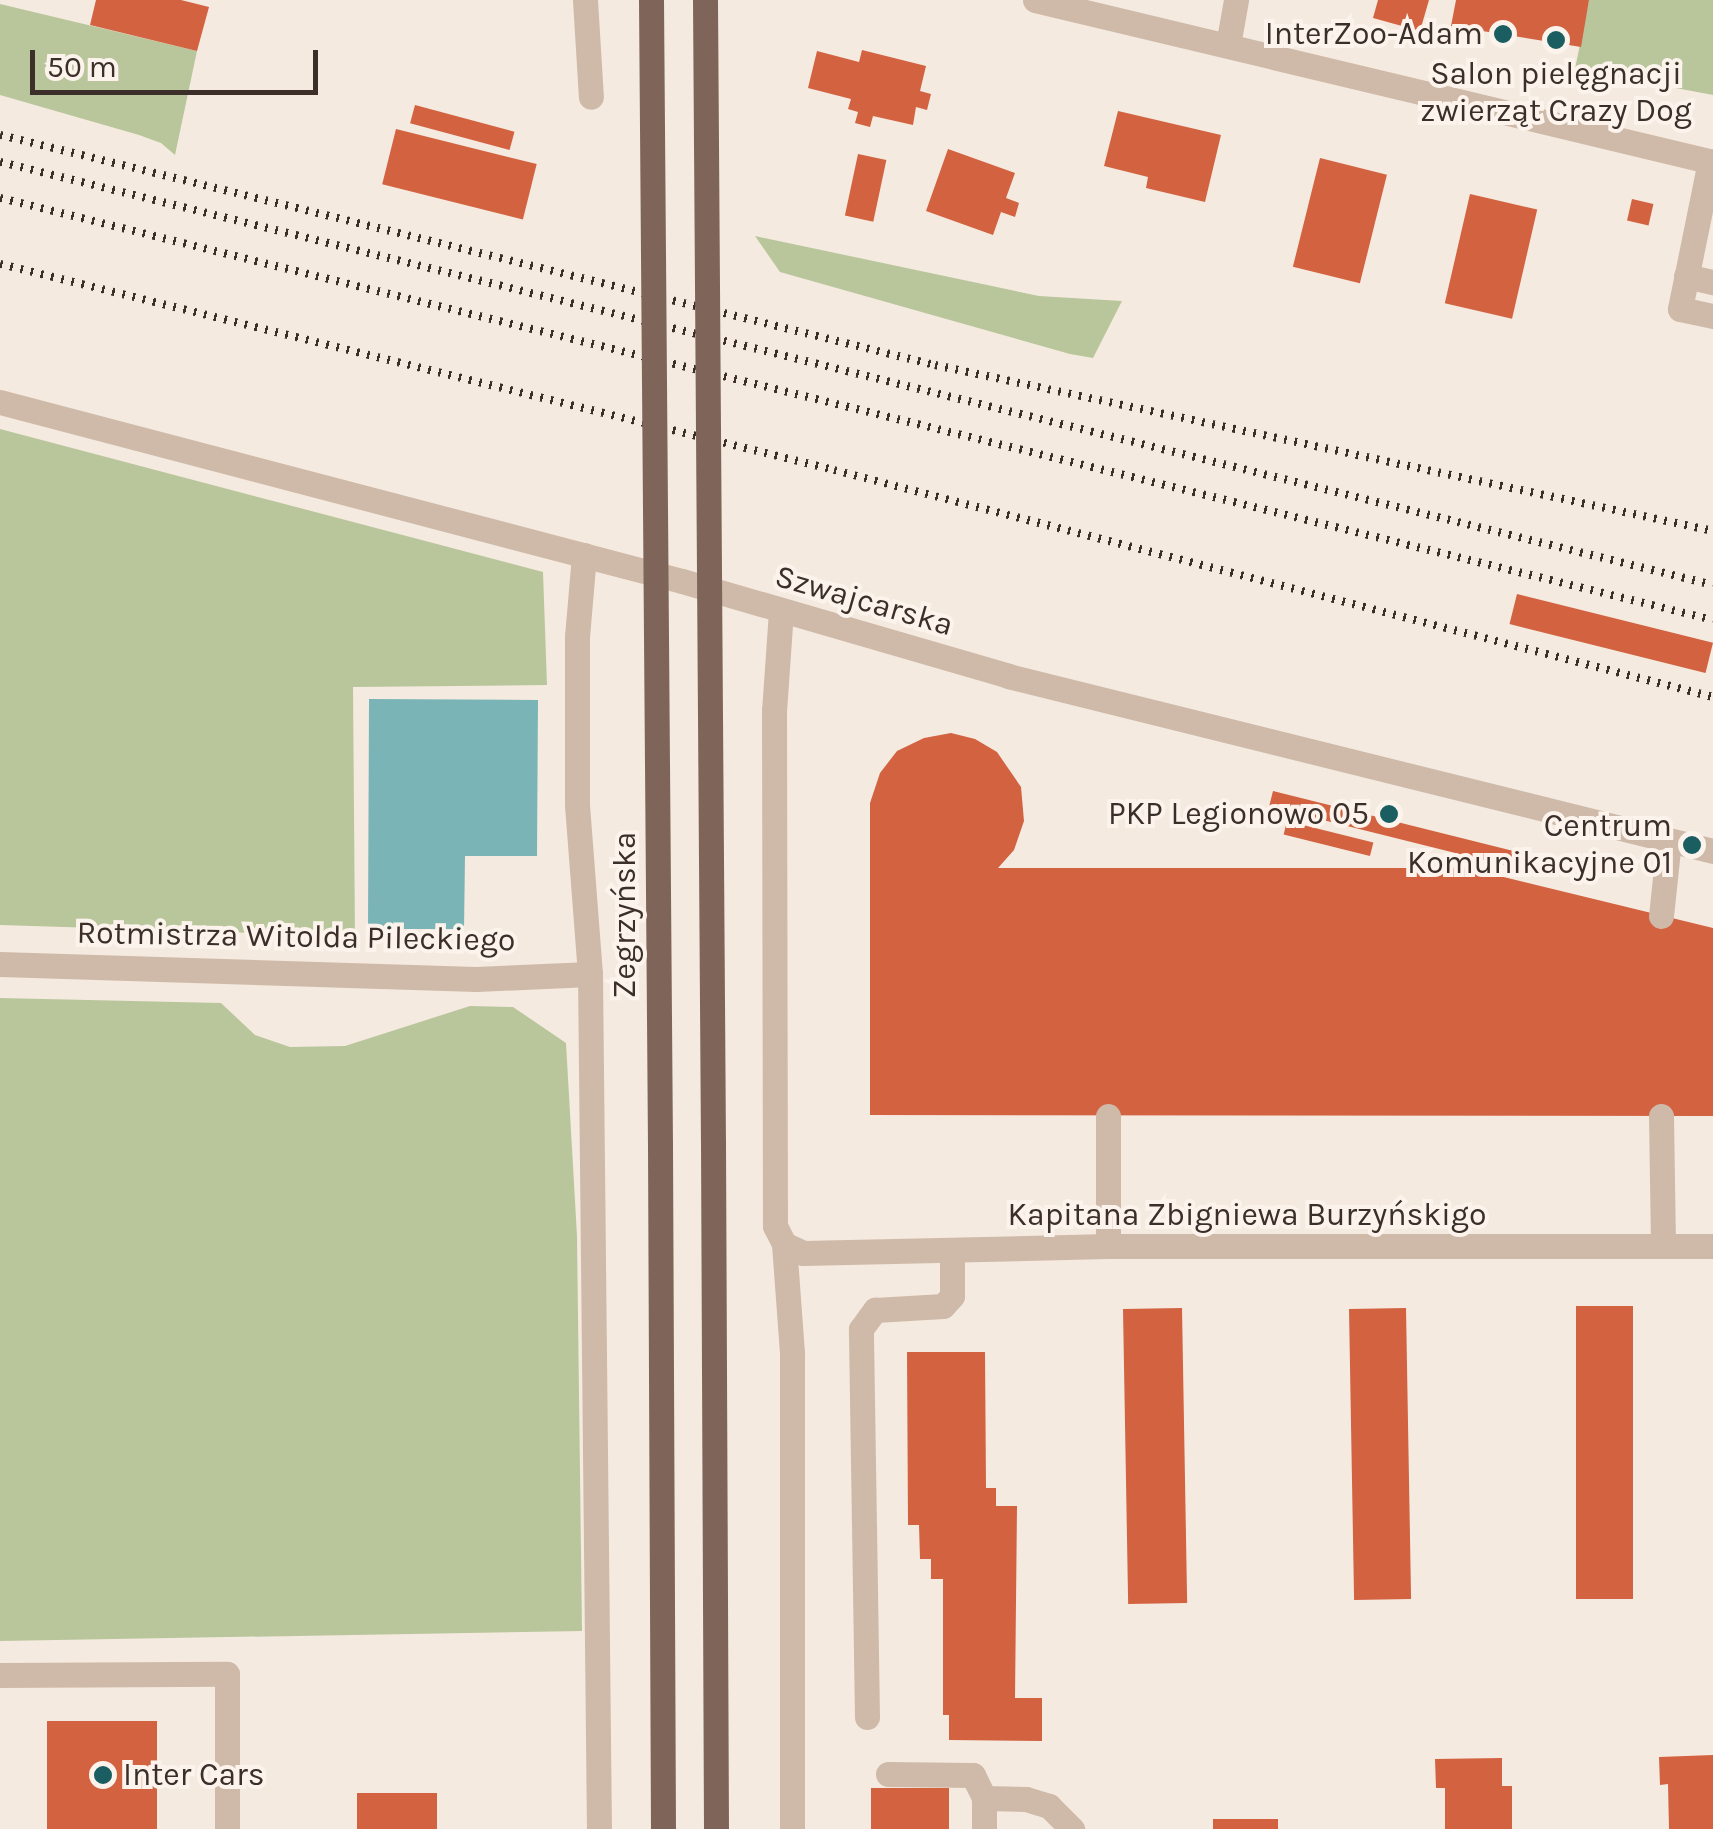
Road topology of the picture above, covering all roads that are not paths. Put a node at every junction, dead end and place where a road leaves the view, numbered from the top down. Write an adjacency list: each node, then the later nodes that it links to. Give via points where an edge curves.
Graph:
1 (585, 0): 7 (street)
2 (651, 0): 34 (main road, Zegrzyńska, bridge)
3 (705, 0): 35 (main road, bridge)
4 (1035, 0): 6 (street)
5 (1236, 0): 6 (street)
6 (1228, 45): 8 (street)
7 (590, 97)
8 (1711, 161): 9 (street)
9 (1703, 245): 10 (street)
10 (1686, 276): 11 (street); 12 (street, via 1680,308)
11 (1713, 282)
12 (1713, 316)
13 (0, 402): 14 (street, Szwajcarska)
14 (584, 555): 15 (street, Szwajcarska); 20 (street, via 577,805)
15 (781, 611): 16 (street, Szwajcarska, via 1008,676); 23 (street, via 774,710 775,1226)
16 (1669, 840): 17 (street, Szwajcarska); 18 (street)
17 (1713, 851)
18 (1660, 916)
19 (0, 964): 20 (street, Rotmistrza Witolda Pileckiego, via 476,978)
20 (590, 974): 33 (street)
21 (1108, 1116): 24 (street)
22 (1661, 1116): 25 (street)
23 (784, 1244): 27 (street, Kapitana Zbigniewa Burzyńskigo, via 804,1254); 36 (street, via 792,1353)
24 (1108, 1246): 25 (street, Kapitana Zbigniewa Burzyńskigo); 27 (street, Kapitana Zbigniewa Burzyńskigo)
25 (1663, 1246): 26 (street, Kapitana Zbigniewa Burzyńskigo)
26 (1713, 1246)
27 (952, 1250): 29 (street, via 952,1296 943,1306 874,1310 861,1329)
28 (0, 1676): 32 (street, via 227,1674)
29 (868, 1717)
30 (888, 1774): 31 (street, via 973,1775)
31 (984, 1798): 37 (street); 38 (street, via 1049,1806)
32 (227, 1829)
33 (598, 1829)
34 (663, 1829)
35 (716, 1829)
36 (792, 1829)
37 (984, 1829)
38 (1072, 1829)

